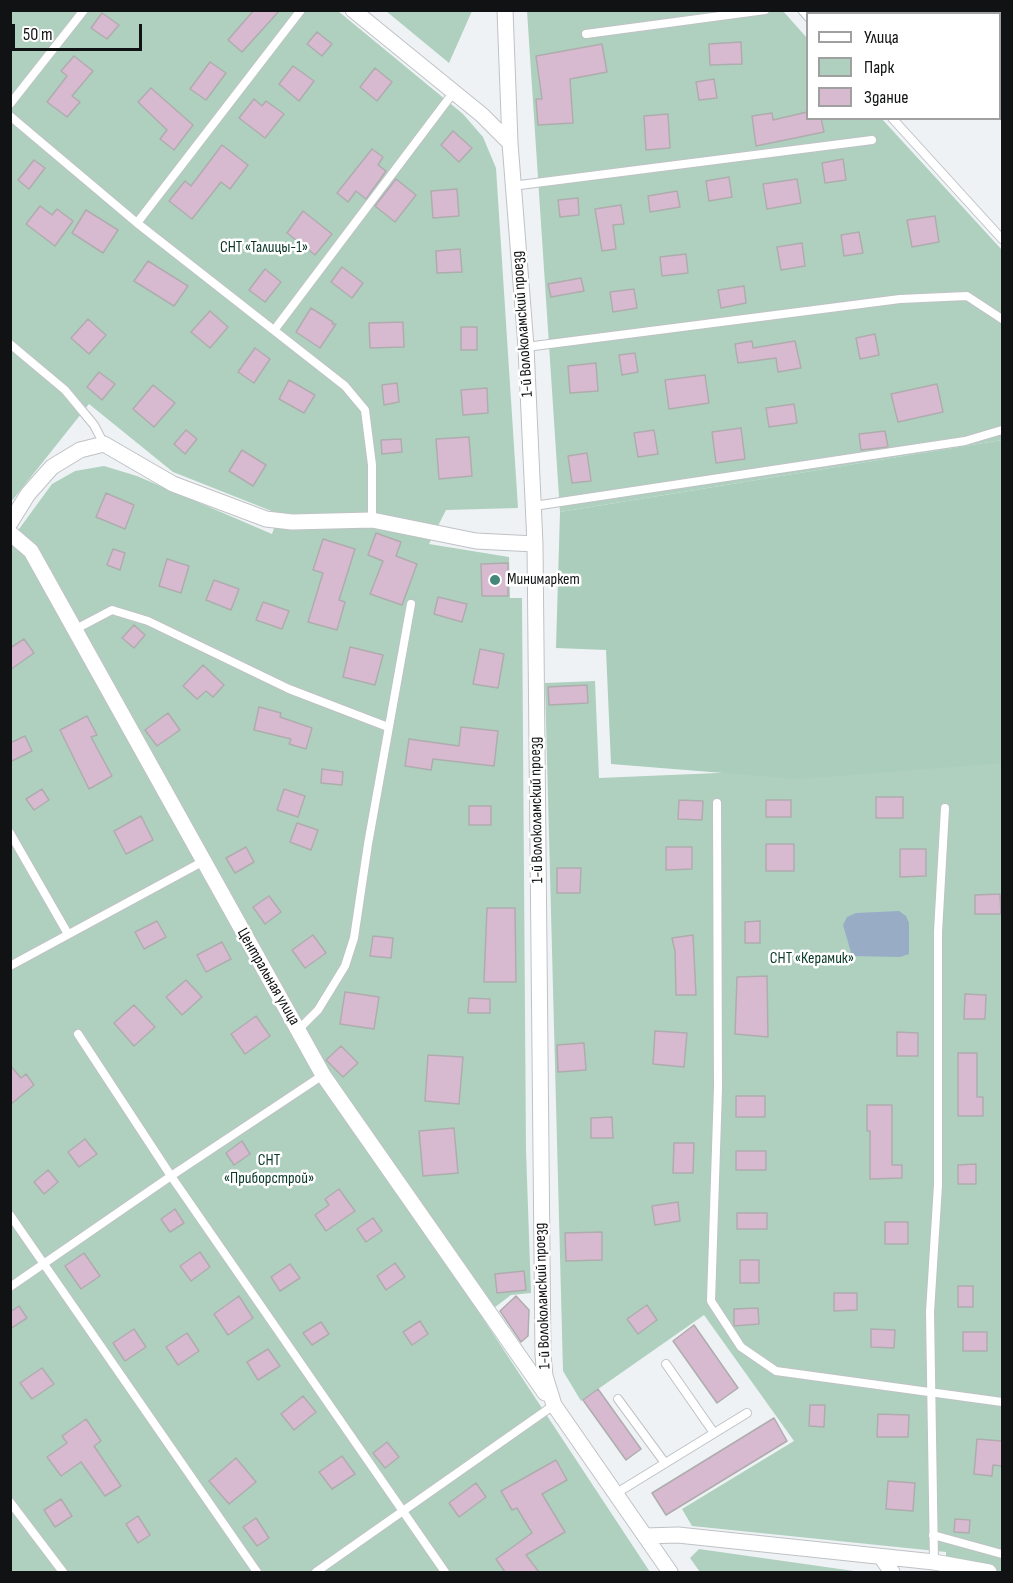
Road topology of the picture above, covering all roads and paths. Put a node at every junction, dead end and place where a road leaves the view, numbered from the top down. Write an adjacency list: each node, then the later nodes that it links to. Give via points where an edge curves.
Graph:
1 (84, 10): 8 (lane)
2 (301, 10): 14 (lane)
3 (353, 10): 7 (street)
4 (505, 10): 12 (street, 1-й Волоколамский проезд)
5 (765, 10): 6 (lane)
6 (586, 34)
7 (453, 93): 12 (street); 17 (lane)
8 (10, 104)
9 (10, 116): 14 (lane)
10 (894, 120): 15 (lane)
11 (872, 140): 13 (lane)
12 (510, 143): 13 (street, 1-й Волоколамский проезд)
13 (512, 186): 19 (street, 1-й Волоколамский проезд)
14 (137, 223): 17 (lane)
15 (1002, 239)
16 (1002, 319): 19 (lane, via 967,296 900,299)
17 (275, 329): 23 (lane, via 345,386 365,410 372,465)
18 (10, 344): 21 (lane, via 65,390 94,425)
19 (526, 347): 22 (street, 1-й Волоколамский проезд)
20 (1002, 430): 22 (lane, via 965,441)
21 (104, 444): 23 (street, via 173,484 266,519); 24 (street, via 80,450 52,467)
22 (534, 506): 26 (street, 1-й Волоколамский проезд)
23 (372, 520): 26 (street, via 476,541)
24 (10, 523)
25 (10, 533): 28 (street, Центральная улица, via 31,551)
26 (535, 544): 47 (street, 1-й Волоколамский проезд, via 542,1337 545,1376)
27 (411, 604): 29 (lane)
28 (74, 630): 29 (lane, via 112,610 148,621 289,689); 33 (street, Центральная улица)
29 (388, 727): 36 (lane, via 354,938 345,966 318,1010)
30 (717, 803): 44 (lane, via 718,1042 711,1301 741,1347 776,1371)
31 (945, 808): 44 (lane, via 938,932 938,1185 930,1312)
32 (10, 833): 34 (lane)
33 (202, 862): 34 (lane); 36 (street, Центральная улица)
34 (68, 934): 35 (lane)
35 (10, 966)
36 (298, 1030): 38 (street, Центральная улица)
37 (78, 1034): 39 (lane)
38 (323, 1075): 39 (lane); 47 (street, Центральная улица)
39 (171, 1176): 41 (lane); 53 (lane)
40 (10, 1215): 41 (lane)
41 (45, 1265): 42 (lane); 60 (lane)
42 (10, 1287)
43 (666, 1364): 49 (lane)
44 (933, 1395): 46 (lane); 54 (lane)
45 (618, 1399): 50 (lane)
46 (1002, 1402)
47 (554, 1405): 51 (street, 1-й Волоколамский проезд); 53 (lane)
48 (747, 1413): 49 (lane)
49 (714, 1433): 50 (lane)
50 (665, 1463): 51 (lane)
51 (615, 1494): 55 (street, 1-й Волоколамский проезд)
52 (10, 1502): 59 (lane)
53 (401, 1511): 61 (lane); 62 (lane)
54 (933, 1535): 56 (lane); 58 (lane)
55 (645, 1536): 57 (street, via 678,1534); 63 (street, 1-й Волоколамский проезд)
56 (1002, 1554)
57 (882, 1557): 58 (street); 64 (street)
58 (934, 1562): 65 (street)
59 (63, 1572)
60 (257, 1572)
61 (316, 1572)
62 (445, 1572)
63 (670, 1572)
64 (892, 1572)
65 (989, 1572)

